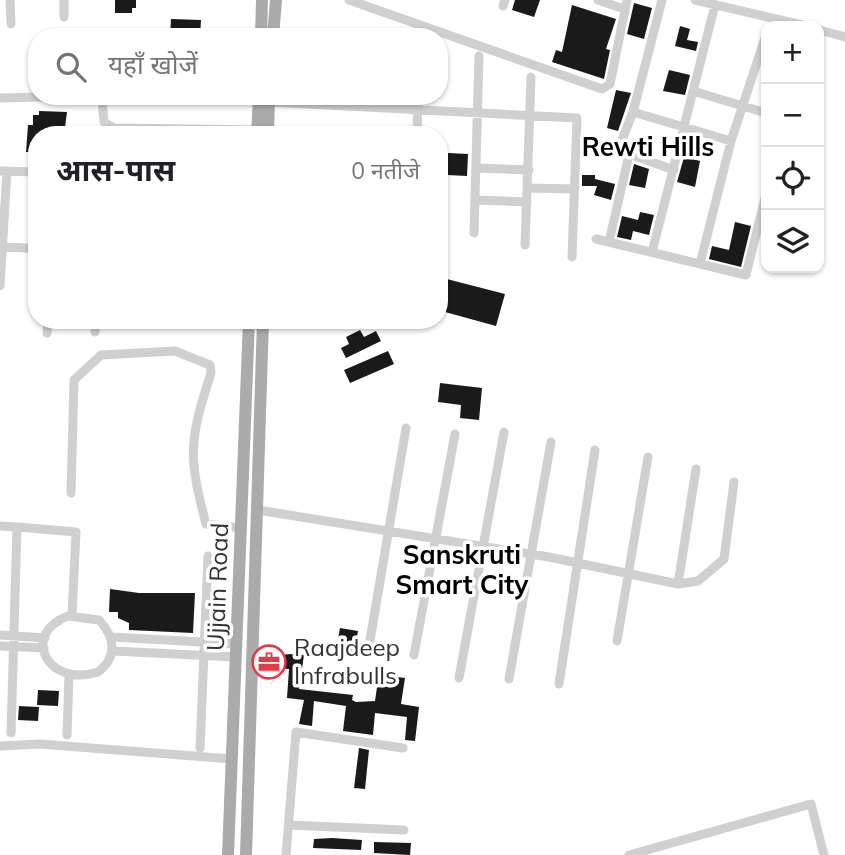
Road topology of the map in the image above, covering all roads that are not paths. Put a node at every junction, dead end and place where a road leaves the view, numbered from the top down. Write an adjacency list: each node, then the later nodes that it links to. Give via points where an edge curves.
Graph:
1 (10, 0): 13 (street)
2 (64, 0): 11 (street)
3 (262, 0): 14 (main road)
4 (276, 0): 15 (main road)
5 (349, 0): 16 (street)
6 (598, 0): 9 (street)
7 (662, 0): 31 (street)
8 (695, 0): 10 (street)
9 (625, 4): 18 (street, via 610,84 602,89)
10 (715, 5): 12 (street); 23 (street)
11 (64, 16)
12 (766, 21)
13 (11, 24)
14 (261, 28)
15 (274, 28)
16 (429, 28)
17 (824, 31): 19 (street)
18 (448, 35)
19 (845, 37)
20 (761, 51): 30 (street)
21 (479, 56): 33 (street)
22 (531, 77): 34 (street)
23 (693, 91): 30 (street); 38 (street)
24 (28, 97): 25 (street)
25 (0, 98)
26 (102, 105): 35 (street, via 104,122)
27 (265, 105): 36 (main road)
28 (372, 105): 29 (street)
29 (418, 108): 33 (street); 37 (street)
30 (743, 108): 32 (street); 39 (street)
31 (633, 112): 38 (street); 40 (street, via 618,150)
32 (761, 112)
33 (477, 113): 34 (street); 41 (street)
34 (531, 115): 42 (street); 47 (street, via 577,118)
35 (111, 126)
36 (262, 126)
37 (417, 126)
38 (682, 126): 39 (street); 43 (street)
39 (732, 141): 59 (street)
40 (629, 155): 43 (street); 53 (street)
41 (476, 168): 42 (street); 48 (street)
42 (529, 170): 46 (street)
43 (674, 170): 57 (street)
44 (4, 171): 45 (street); 54 (street)
45 (28, 172)
46 (527, 188): 47 (street); 49 (street)
47 (575, 189): 58 (street)
48 (475, 200): 49 (street); 51 (street)
49 (527, 202): 55 (street)
50 (762, 210): 59 (street, via 746,275)
51 (474, 233)
52 (596, 239): 53 (street)
53 (609, 242): 57 (street)
54 (1, 246): 56 (street); 60 (street)
55 (525, 246)
56 (28, 248)
57 (652, 252): 59 (street)
58 (572, 257)
59 (700, 264)
60 (0, 286)
61 (47, 329): 66 (street)
62 (95, 329): 65 (street)
63 (249, 329): 79 (main road, Ujjain Road)
64 (263, 329): 76 (main road, Ujjain Road)
65 (95, 332)
66 (47, 333)
67 (406, 428): 80 (street)
68 (504, 432): 82 (street)
69 (454, 434): 81 (street)
70 (551, 442): 83 (street)
71 (594, 450): 85 (street)
72 (648, 457): 86 (street)
73 (696, 469): 87 (street)
74 (734, 482): 87 (street, via 724,559 698,581)
75 (71, 493): 79 (street, via 74,380 101,355 175,351 210,365 192,436 192,472 206,524)
76 (258, 510): 80 (street); 111 (main road, Ujjain Road)
77 (0, 526): 78 (street)
78 (17, 527): 88 (street, via 76,532); 90 (street)
79 (242, 528): 99 (main road, Ujjain Road)
80 (388, 531): 81 (street); 100 (street)
81 (435, 539): 82 (street); 103 (street)
82 (483, 546): 83 (street); 105 (street)
83 (531, 554): 85 (street); 106 (street)
84 (208, 556): 93 (street)
85 (578, 563): 86 (street); 107 (street)
86 (629, 573): 87 (street); 94 (street)
87 (678, 584)
88 (72, 616): 91 (street, via 99,620); 95 (street, via 51,625)
89 (0, 635): 90 (street)
90 (15, 636): 95 (street); 97 (street)
91 (112, 637): 92 (street); 98 (street)
92 (165, 640): 93 (street); 101 (street)
93 (203, 642): 99 (street); 102 (street)
94 (617, 642)
95 (44, 643): 97 (street); 104 (street, via 54,668)
96 (0, 646): 97 (street)
97 (14, 647): 108 (street)
98 (113, 651): 101 (street); 104 (street, via 98,672)
99 (237, 651): 102 (street); 110 (main road, Ujjain Road)
100 (368, 652)
101 (164, 653): 102 (street)
102 (203, 654): 113 (street)
103 (414, 655)
104 (69, 675): 109 (street)
105 (459, 678)
106 (509, 679)
107 (559, 684)
108 (11, 733)
109 (67, 735)
110 (233, 740): 111 (main road); 115 (main road, Ujjain Road)
111 (250, 741): 119 (main road, Ujjain Road)
112 (0, 746): 115 (street, via 40,744)
113 (200, 748)
114 (404, 748): 116 (street, via 296,732)
115 (232, 759): 118 (main road, Ujjain Road)
116 (289, 825): 117 (street); 120 (street)
117 (404, 830)
118 (228, 855)
119 (246, 855)
120 (286, 855)
121 (629, 855): 122 (street, via 811,804)
122 (824, 855)

